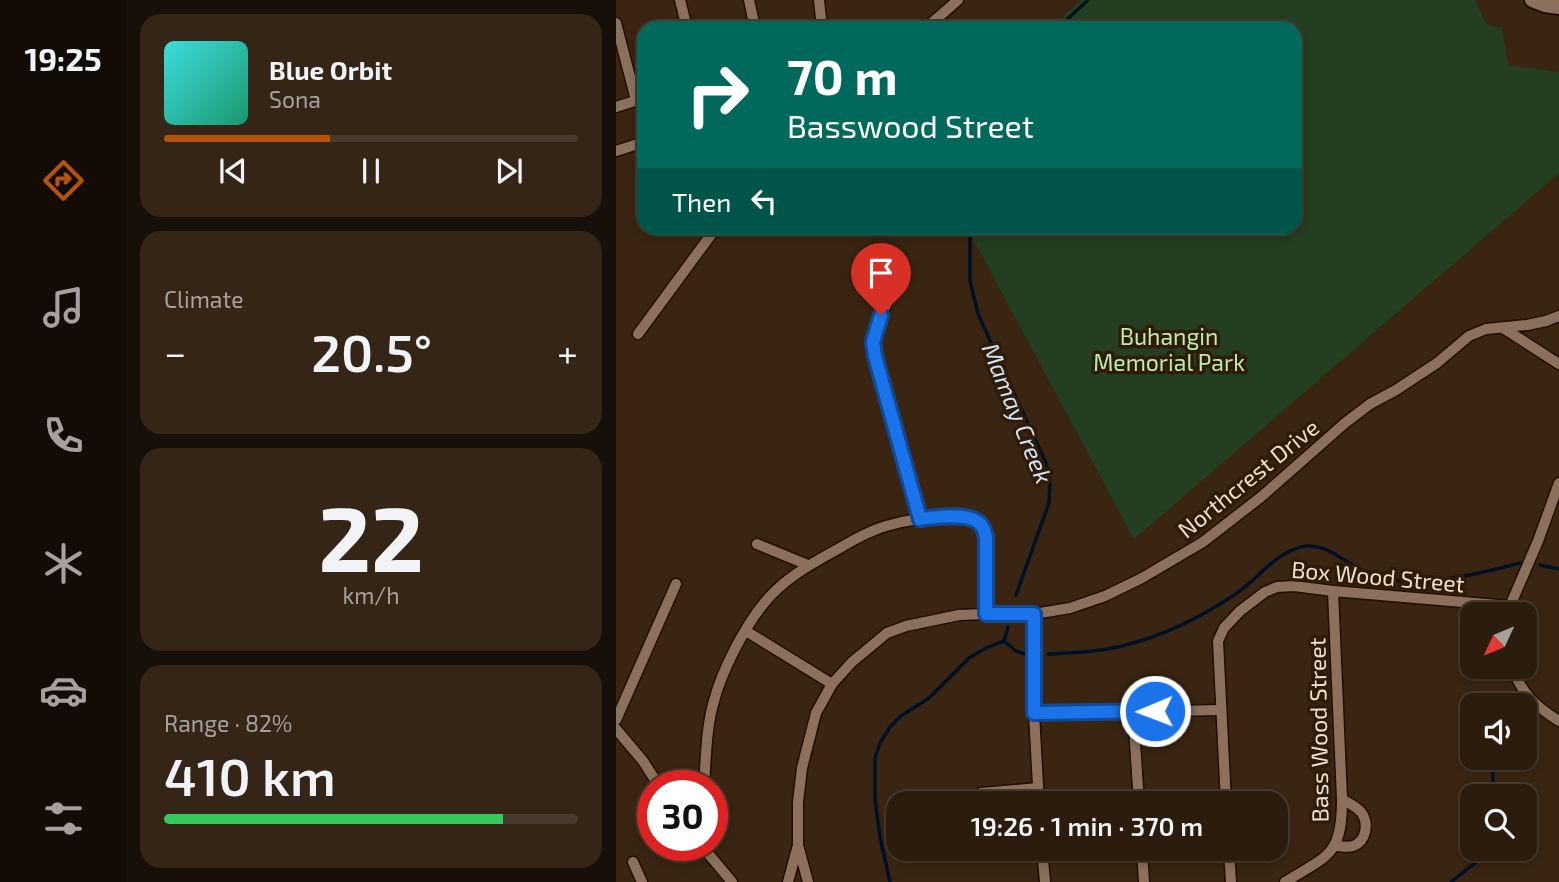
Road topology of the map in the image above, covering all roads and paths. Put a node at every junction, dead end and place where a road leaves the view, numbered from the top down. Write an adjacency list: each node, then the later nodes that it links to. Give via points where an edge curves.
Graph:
1 (680, 0): 7 (street)
2 (749, 0): 8 (street)
3 (958, 0): 10 (street)
4 (1532, 0): 6 (main road)
5 (821, 1): 9 (street)
6 (1559, 7)
7 (685, 21)
8 (754, 21)
9 (822, 21)
10 (934, 21)
11 (616, 23): 12 (street)
12 (637, 90)
13 (637, 100): 14 (street)
14 (616, 107)
15 (637, 144): 16 (street)
16 (616, 151)
17 (711, 235): 21 (street)
18 (887, 303): 24 (street, via 873,342 875,356)
19 (1559, 317): 20 (street, Northcrest Drive)
20 (1502, 328): 22 (street); 32 (street, Northcrest Drive, via 1486,328 1469,336 1437,363 1370,404 1203,542 1105,596)
21 (638, 334)
22 (1559, 364)
23 (1559, 483): 29 (street)
24 (920, 519): 26 (street, via 885,526); 31 (street, via 965,517 982,526)
25 (757, 544): 26 (street)
26 (808, 565): 33 (street, via 765,603)
27 (676, 584): 39 (street)
28 (1333, 591): 30 (street, Box Wood Street); 36 (street, Box Wood Street, via 1277,587 1240,611 1218,641); 49 (street, Bass Wood Street)
29 (1512, 602)
30 (1460, 605)
31 (986, 614): 32 (street, Northcrest Drive); 35 (street, Northcrest Drive, via 959,615 887,633)
32 (1034, 614): 38 (street)
33 (746, 631): 35 (street); 43 (street, via 714,701)
34 (1516, 679): 40 (street, via 1531,701)
35 (832, 684): 50 (street, Northcrest Drive, via 816,713 802,768)
36 (1220, 710): 37 (street); 48 (street, Box Wood Street)
37 (1133, 712): 38 (street); 47 (street)
38 (1034, 713): 44 (street)
39 (616, 720)
40 (1559, 722)
41 (616, 729): 42 (street)
42 (649, 770)
43 (705, 770)
44 (1038, 788): 45 (street); 46 (street)
45 (1004, 791)
46 (1038, 791)
47 (1138, 791)
48 (1225, 791)
49 (1342, 799): 51 (street, Bass Wood Street); 51 (street, via 1362,813 1366,829 1353,846)
50 (798, 845): 59 (street, Northcrest Drive); 60 (street)
51 (1336, 846): 64 (street, Bass Wood Street)
52 (714, 861): 58 (street)
53 (1043, 861): 61 (street)
54 (1143, 861): 62 (street)
55 (1230, 861): 63 (street)
56 (633, 862): 57 (street)
57 (642, 882)
58 (732, 882)
59 (788, 882)
60 (808, 882)
61 (1045, 882)
62 (1144, 882)
63 (1231, 882)
64 (1285, 882)

